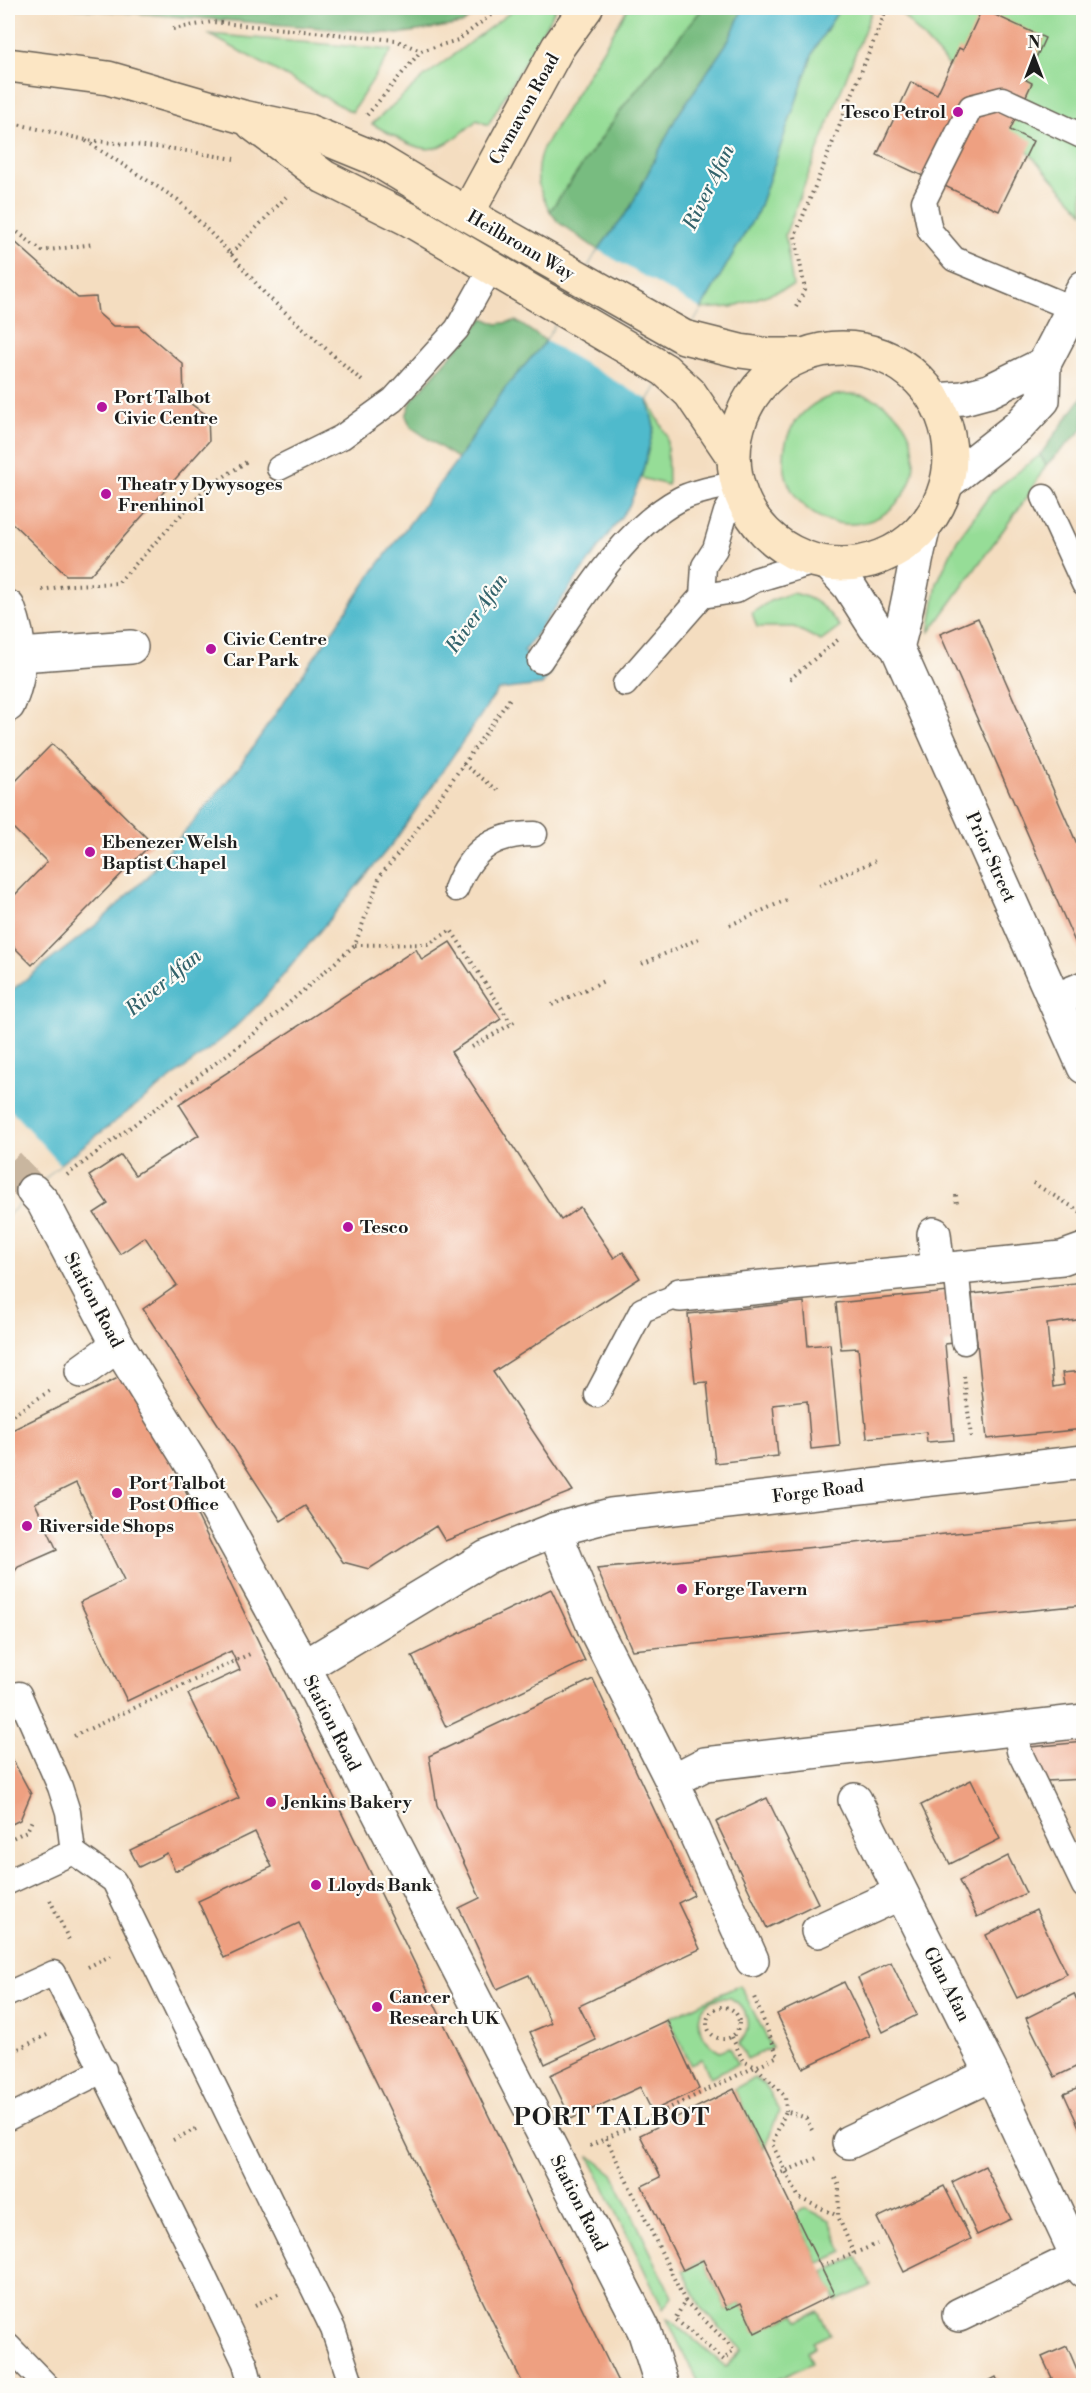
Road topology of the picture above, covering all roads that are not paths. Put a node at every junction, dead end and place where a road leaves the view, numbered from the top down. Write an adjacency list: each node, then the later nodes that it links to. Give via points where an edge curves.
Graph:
1 (586, 8): 5 (main road, Cwmavon Road, via 558,47)
2 (8, 65): 3 (main road, Heilbronn Way, via 108,78)
3 (243, 117): 5 (main road, Heilbronn Way, via 308,131 374,158); 6 (main road, Heilbronn Way, via 324,177 410,220)
4 (1083, 137): 7 (lane, via 1002,99 971,107 924,201 930,231 954,259)
5 (467, 214): 8 (main road, Heilbronn Way, via 684,337 740,351)
6 (490, 270): 11 (lane, via 457,329 393,400 342,437); 12 (main road, Heilbronn Way, via 665,370 690,393)
7 (1078, 298): 9 (street)
8 (802, 355): 10 (main road, Heilbronn Way, via 851,347 884,355 913,373); 12 (main road, Heilbronn Way, via 785,363 757,387 739,419)
9 (1044, 364): 10 (street, via 989,391); 13 (street, via 1043,400 1018,427)
10 (935, 400): 13 (main road, Heilbronn Way, via 946,426 950,455)
11 (279, 468)
12 (736, 476): 16 (main road, Heilbronn Way, via 748,511 768,536 794,553); 18 (lane, via 715,549 704,566); 23 (lane, via 682,498 656,514 608,563)
13 (947, 483): 15 (main road, Heilbronn Way)
14 (1044, 497): 17 (lane)
15 (924, 527): 16 (main road, Heilbronn Way, via 899,548 870,560); 21 (street)
16 (822, 563): 18 (lane, via 755,580 735,591); 21 (street, Prior Street, via 849,586 875,627)
17 (1083, 584)
18 (702, 596): 24 (lane)
19 (8, 607): 22 (street)
20 (131, 647): 22 (street)
21 (897, 647): 28 (street, Prior Street)
22 (20, 655): 25 (street, via 15,690)
23 (540, 661)
24 (625, 684)
25 (8, 705)
26 (535, 834): 27 (lane, via 514,834 494,841 477,853)
27 (456, 889)
28 (1069, 994): 29 (street, Prior Street)
29 (1083, 1067)
30 (38, 1197): 36 (street, Station Road)
31 (934, 1234): 33 (street)
32 (1083, 1250): 33 (street, via 1062,1258)
33 (947, 1269): 34 (street); 35 (lane)
34 (680, 1295): 38 (lane, via 642,1310)
35 (964, 1342)
36 (118, 1345): 37 (street); 41 (street, Station Road, via 191,1463)
37 (82, 1371)
38 (597, 1395)
39 (1083, 1462): 40 (street, Forge Road, via 612,1515)
40 (554, 1530): 41 (street, Forge Road, via 487,1557); 45 (street, via 594,1627)
41 (304, 1668): 64 (street, Station Road, via 644,2330)
42 (19, 1694): 47 (lane, via 68,1812)
43 (1083, 1721): 44 (street)
44 (1015, 1728): 45 (street, via 705,1764); 49 (lane, via 1019,1751)
45 (672, 1781): 52 (street)
46 (855, 1800): 50 (street, Glan Afan)
47 (73, 1852): 48 (lane); 63 (lane, via 114,1881 333,2329)
48 (8, 1882)
49 (1083, 1887)
50 (901, 1893): 51 (street); 55 (street, Glan Afan)
51 (818, 1931)
52 (752, 1960)
53 (8, 1994): 54 (lane, via 54,1973)
54 (104, 2070): 56 (lane); 62 (lane, via 245,2363)
55 (992, 2074): 57 (street); 58 (street, Glan Afan)
56 (8, 2118)
57 (849, 2142)
58 (1080, 2264): 59 (street, Glan Afan)
59 (959, 2314)
60 (8, 2346): 61 (lane)
61 (47, 2385)
62 (251, 2385)
63 (352, 2385)
64 (662, 2385)

